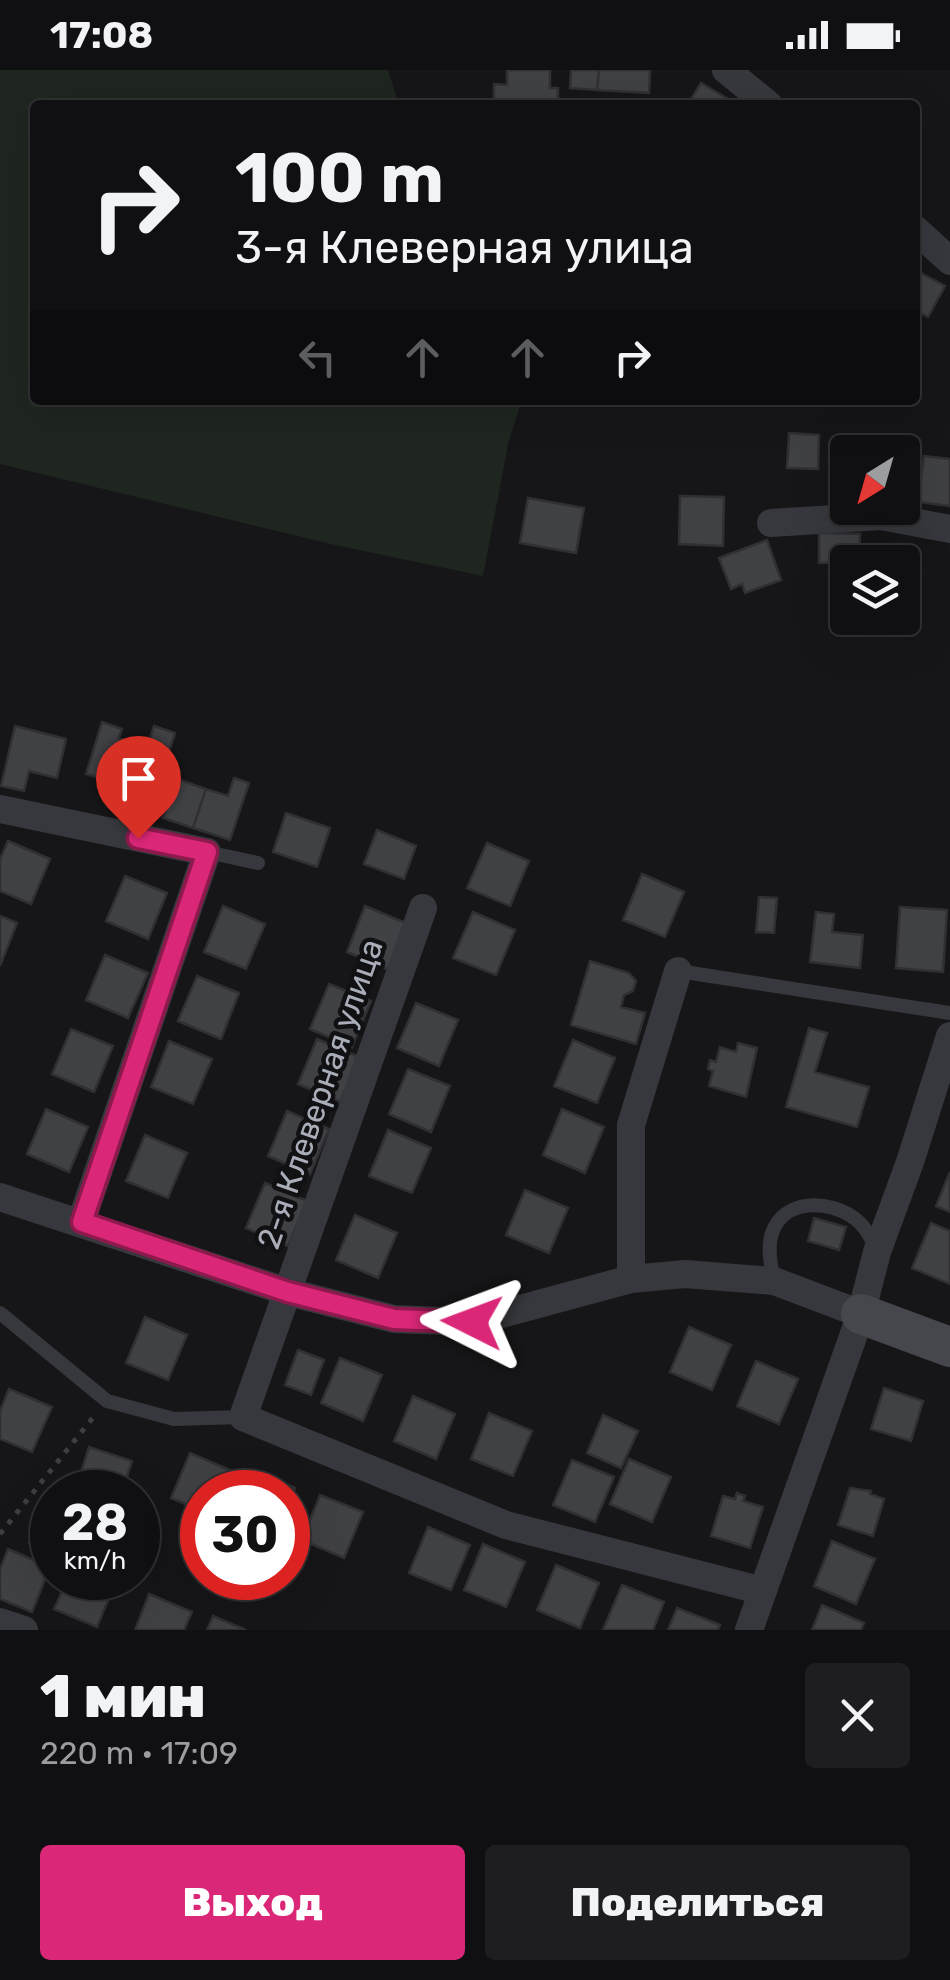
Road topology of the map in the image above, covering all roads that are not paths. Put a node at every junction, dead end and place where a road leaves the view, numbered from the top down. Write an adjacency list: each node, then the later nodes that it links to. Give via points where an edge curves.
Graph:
1 (726, 70): 2 (street)
2 (763, 100)
3 (920, 234): 4 (street)
4 (950, 261)
5 (771, 523): 6 (street, via 881,516)
6 (950, 528)
7 (0, 809): 8 (street)
8 (207, 852): 9 (lane); 15 (street)
9 (258, 864)
10 (423, 908): 19 (street, 2-я Клеверная улица)
11 (678, 971): 12 (lane); 17 (street, via 631,1125)
12 (950, 1014)
13 (950, 1036): 16 (street)
14 (0, 1197): 15 (street)
15 (82, 1222): 19 (street)
16 (877, 1252): 18 (lane, via 855,1218 836,1208 791,1209 772,1232); 21 (street)
17 (631, 1279): 18 (street, via 685,1274); 19 (street, via 472,1322 394,1319)
18 (774, 1281): 21 (street)
19 (288, 1292): 23 (street, 2-я Клеверная улица)
20 (0, 1313): 23 (lane, via 107,1401 174,1420)
21 (862, 1314): 22 (street); 24 (street)
22 (950, 1348)
23 (243, 1417): 24 (street, via 506,1524)
24 (763, 1591): 27 (street)
25 (0, 1622): 26 (street)
26 (24, 1630)
27 (750, 1630)

